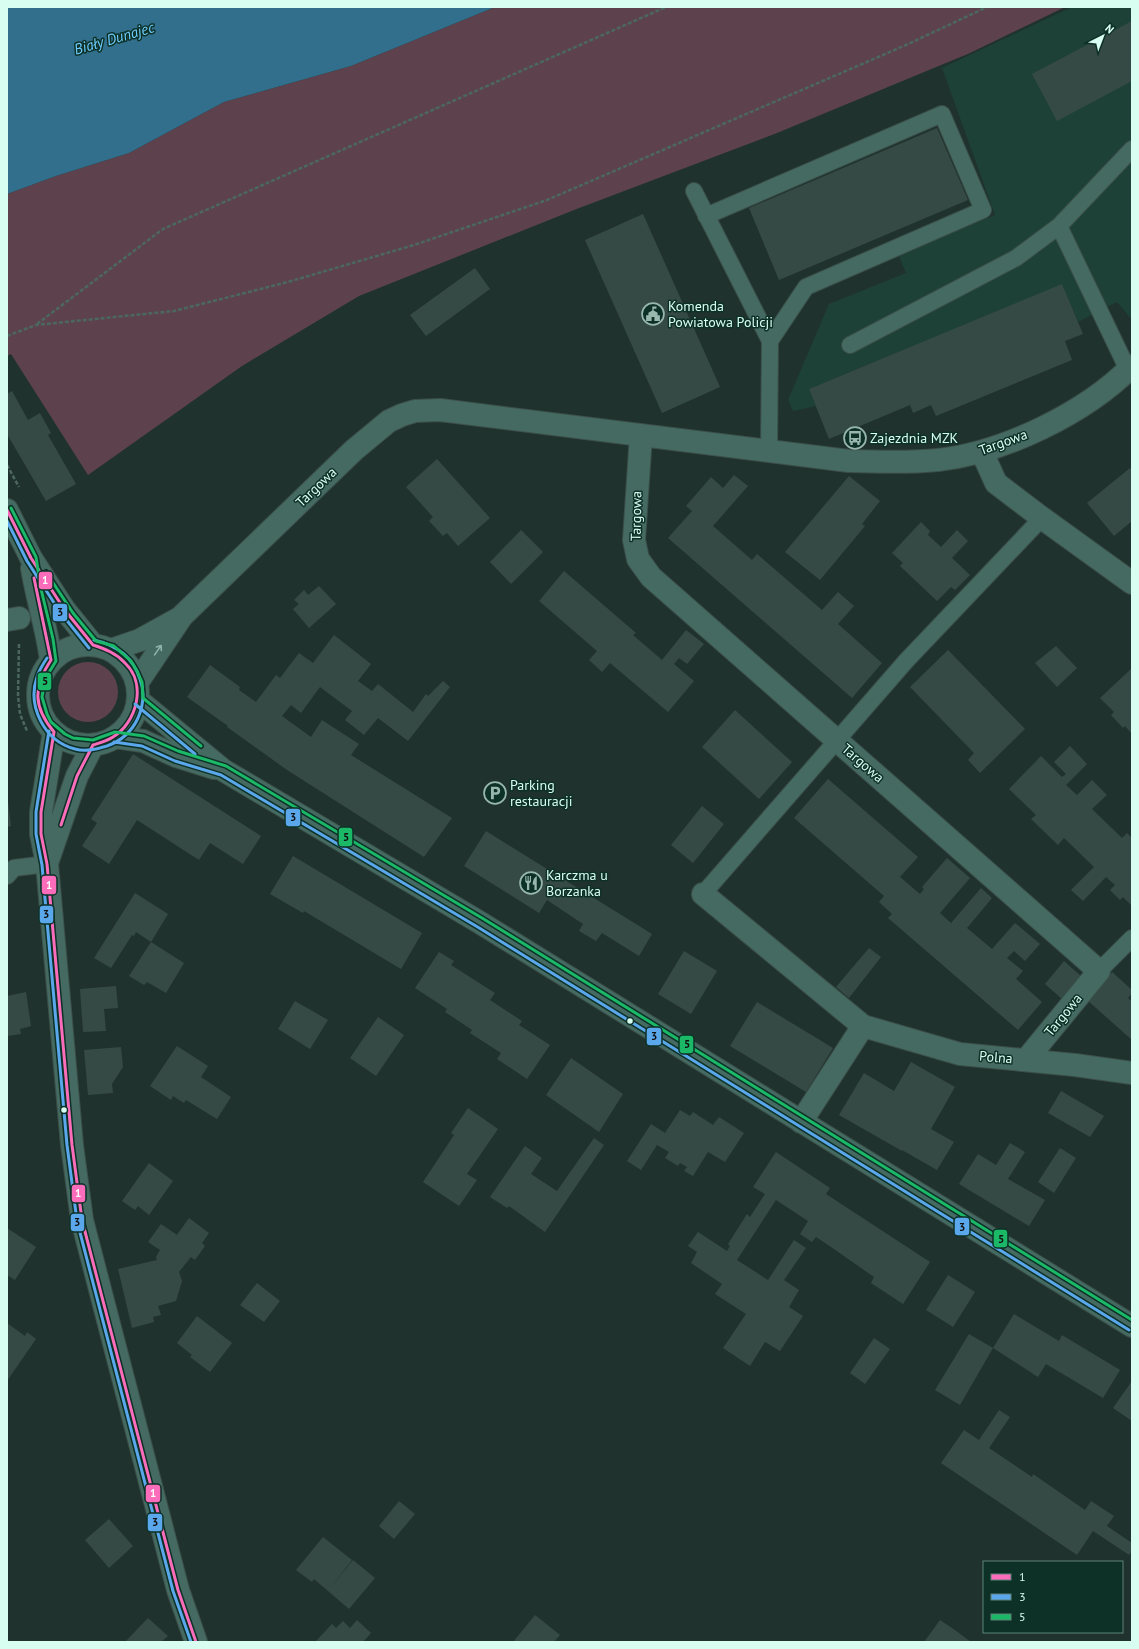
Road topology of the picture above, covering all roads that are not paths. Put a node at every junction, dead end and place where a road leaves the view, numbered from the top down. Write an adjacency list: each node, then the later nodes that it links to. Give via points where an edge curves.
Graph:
1 (1132, 149): 4 (lane)
2 (694, 191): 3 (lane)
3 (706, 216): 5 (lane); 5 (lane, via 942,114 983,210 806,287)
4 (1059, 226): 6 (lane, via 1016,258); 7 (lane)
5 (770, 341): 9 (lane)
6 (850, 345)
7 (1130, 368): 10 (street, Targowa, via 1074,411 1031,433)
8 (641, 435): 9 (street, Targowa); 15 (street, Targowa, via 440,410 415,411 402,415 389,421 354,450); 21 (street, Targowa, via 634,540 638,559 651,577)
9 (769, 451): 10 (street, Targowa, via 849,461 901,463 939,460)
10 (982, 452): 12 (street, via 996,483)
11 (7, 510): 13 (street)
12 (1042, 518): 14 (street); 21 (lane, via 906,661)
13 (31, 558): 16 (street, via 64,609); 17 (street)
14 (1132, 583)
15 (182, 616): 16 (street, Targowa, via 140,640); 18 (street, Targowa, one-way to 15)
16 (102, 647): 17 (street, via 81,645 59,653); 18 (street, via 127,664 133,673)
17 (51, 660): 19 (street, via 40,677 37,697 42,716)
18 (137, 692): 20 (street, via 131,721); 23 (street)
19 (54, 732): 22 (street, via 72,743); 24 (street, via 41,812 41,834)
20 (115, 737): 22 (street); 23 (street, via 143,741 176,756)
21 (837, 740): 26 (lane); 28 (street, Targowa)
22 (93, 745): 24 (street, via 77,776)
23 (223, 770): 32 (street, via 479,922)
24 (47, 864): 25 (lane, via 14,868); 34 (street, via 71,1137 82,1220 178,1590)
25 (7, 876)
26 (703, 894): 29 (street, Polna)
27 (1132, 938): 28 (lane)
28 (1099, 971): 30 (street, Targowa)
29 (863, 1026): 30 (street, Polna, via 960,1054); 32 (street)
30 (1026, 1060): 31 (street, Polna)
31 (1132, 1074)
32 (801, 1122): 33 (street)
33 (1132, 1326)
34 (196, 1642)

